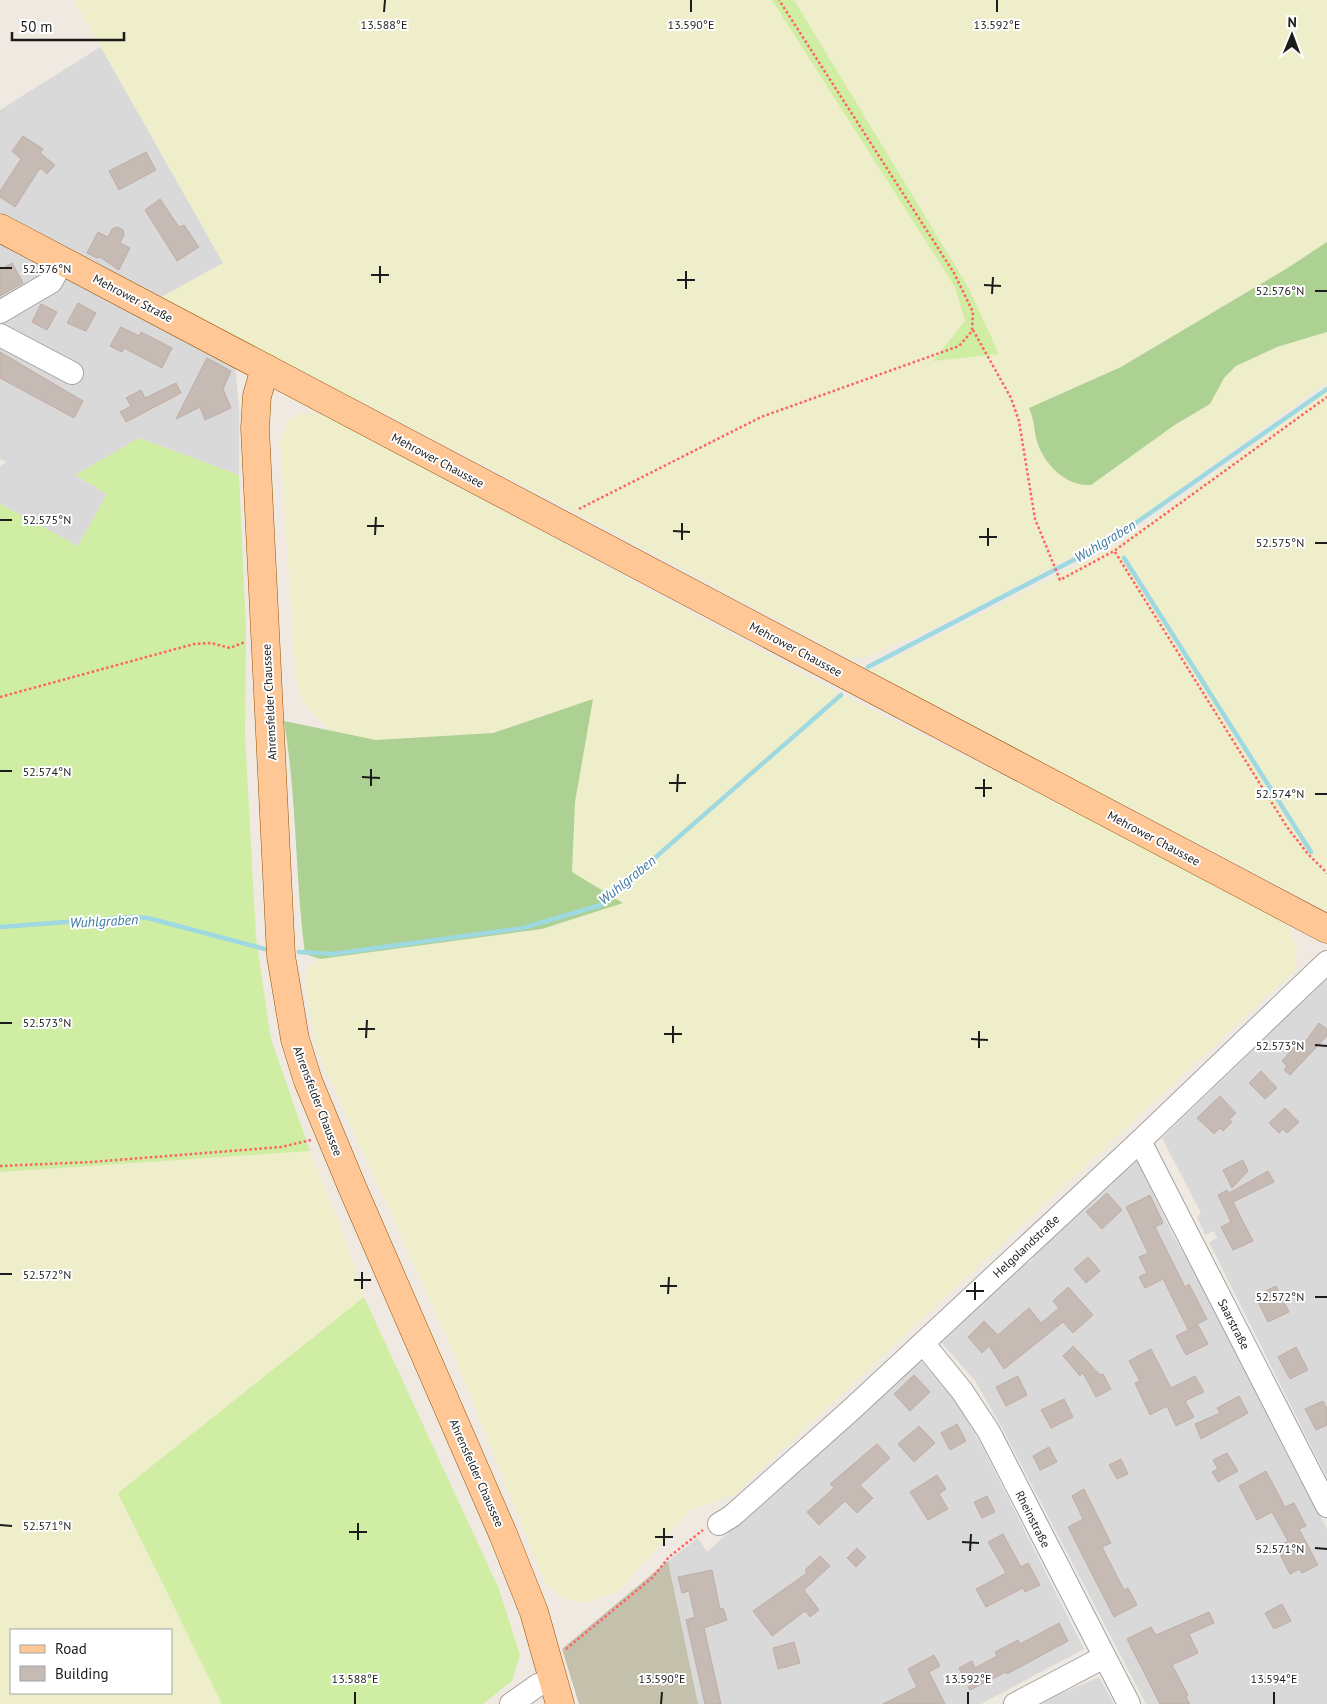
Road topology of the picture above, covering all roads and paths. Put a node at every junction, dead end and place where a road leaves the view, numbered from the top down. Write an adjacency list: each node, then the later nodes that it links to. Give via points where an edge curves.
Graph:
1 (779, 0): 5 (path, via 954,273 973,312)
2 (0, 228): 3 (main road, Mehrower Straße)
3 (63, 261): 4 (street, via 51,282); 7 (main road, Mehrower Straße)
4 (0, 312)
5 (972, 331): 10 (path, via 959,346 761,417 577,510); 11 (path, via 974,329 989,356 1017,413 1035,519 1060,580)
6 (0, 335): 8 (street)
7 (265, 368): 10 (main road, Mehrower Chaussee); 12 (main road, Ahrensfelder Chaussee, via 257,396 255,428)
8 (72, 374)
9 (1327, 397): 11 (path)
10 (566, 528): 15 (main road, Mehrower Chaussee)
11 (1114, 551): 14 (path, via 1287,827)
12 (266, 635): 13 (path, via 230,648 211,643 194,644); 17 (main road, Ahrensfelder Chaussee, via 281,956 295,1039)
13 (0, 697)
14 (1327, 873)
15 (1327, 929)
16 (1327, 962): 18 (street, Helgolandstraße)
17 (329, 1133): 19 (path, via 281,1147); 24 (main road, Ahrensfelder Chaussee, via 503,1534 534,1612)
18 (1138, 1143): 20 (street, Helgolandstraße); 21 (street, Saarstraße, via 1144,1149)
19 (0, 1166)
20 (923, 1343): 22 (street, Helgolandstraße, via 746,1504); 23 (street, Rheinstraße, via 962,1391 989,1432)
21 (1327, 1506)
22 (719, 1524): 24 (path, via 708,1526 669,1557)
23 (1104, 1657): 26 (street); 27 (street, Rheinstraße)
24 (555, 1682): 25 (street, via 538,1685)
25 (511, 1704)
26 (1015, 1704)
27 (1128, 1704)

